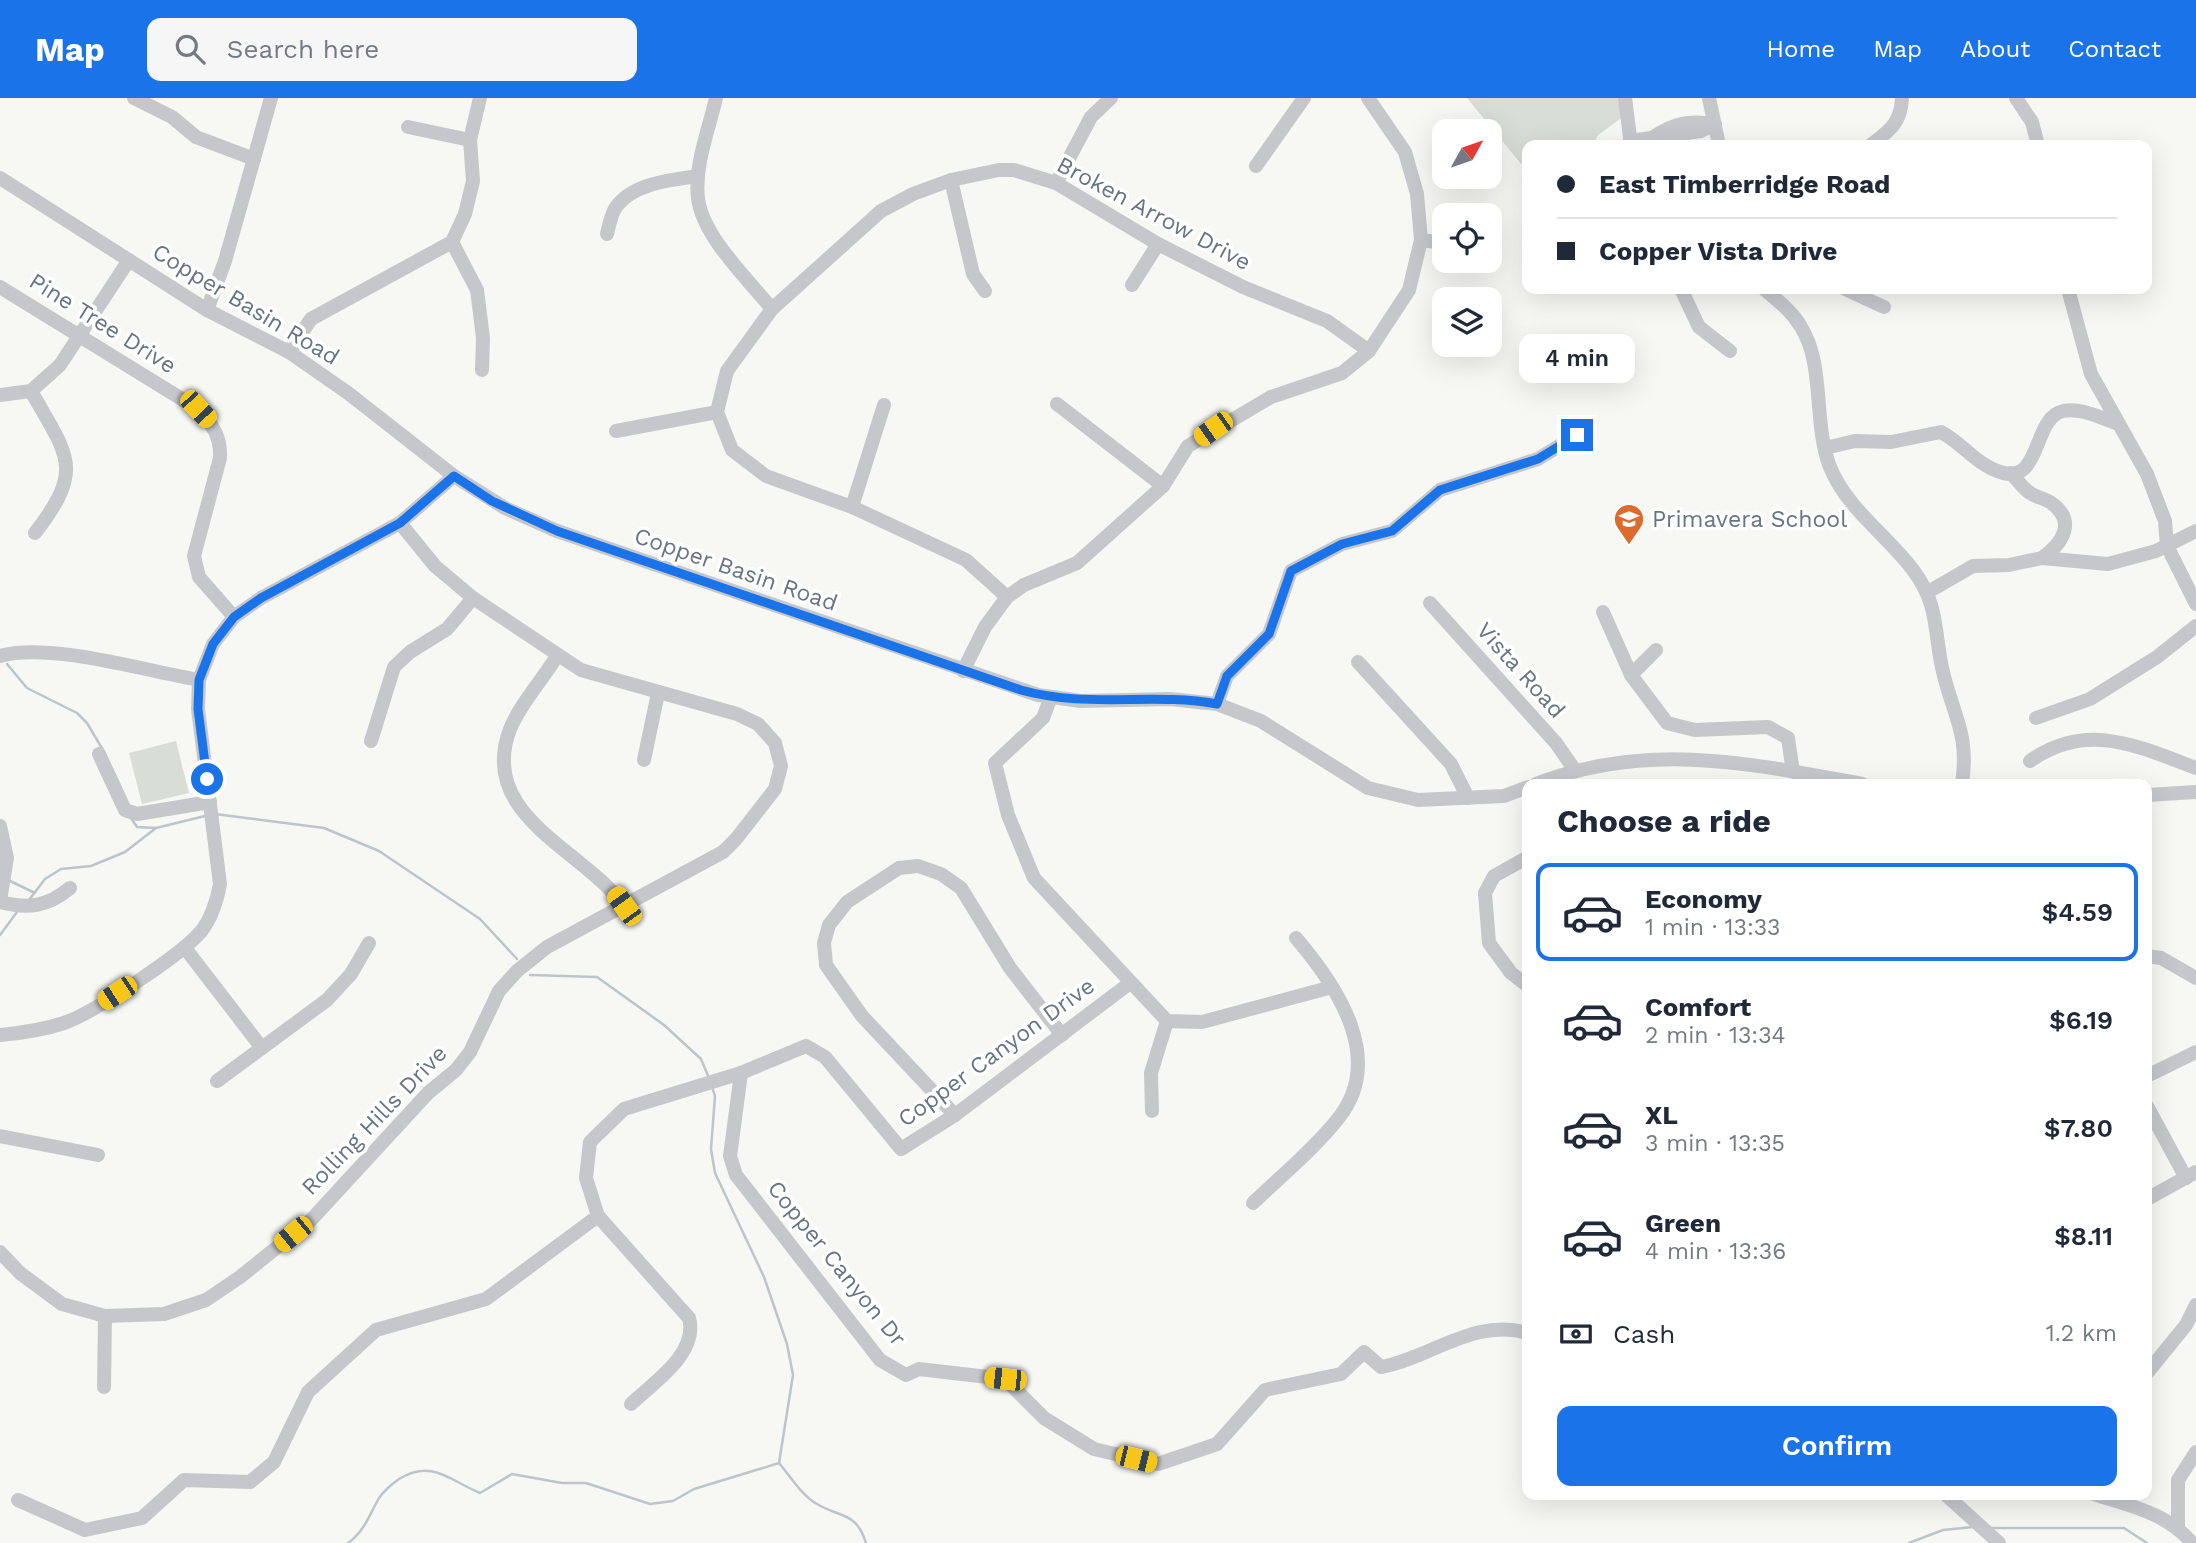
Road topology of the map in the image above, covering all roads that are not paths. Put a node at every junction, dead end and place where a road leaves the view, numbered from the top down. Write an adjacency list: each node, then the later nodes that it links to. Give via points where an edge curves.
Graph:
1 (134, 98): 20 (street, via 172,117 196,137)
2 (271, 98): 20 (street)
3 (480, 98): 14 (street)
4 (716, 98): 22 (street)
5 (1111, 98): 25 (street, via 1091,117)
6 (1304, 98): 21 (street)
7 (1368, 98): 27 (street, via 1405,152 1417,194)
8 (1625, 98): 15 (street)
9 (1709, 98): 12 (street)
10 (1902, 98): 18 (street, via 1902,115)
11 (2016, 98): 19 (street, via 2032,122)
12 (1716, 124): 16 (street, via 1677,123); 17 (street)
13 (408, 127): 14 (street)
14 (470, 140): 29 (street, via 473,181)
15 (1630, 140)
16 (1643, 140)
17 (1718, 140)
18 (1877, 140)
19 (2037, 140)
20 (254, 159): 41 (street)
21 (1256, 166)
22 (698, 176): 26 (street, via 632,192 615,208); 40 (street, via 697,198 705,224)
23 (0, 178): 31 (street, Copper Basin Road)
24 (951, 180): 25 (street, Broken Arrow Drive, via 1014,170); 34 (street, via 972,274); 40 (street, Broken Arrow Drive, via 881,211)
25 (1056, 183): 30 (street, Broken Arrow Drive)
26 (607, 234)
27 (1421, 240): 28 (street); 43 (street, via 1409,290)
28 (1432, 241)
29 (452, 242): 45 (street, via 311,319); 46 (street, via 477,290)
30 (1158, 244): 32 (street); 43 (street, Broken Arrow Drive, via 1243,287 1326,321)
31 (129, 260): 41 (street, Copper Basin Road); 42 (street)
32 (1132, 285)
33 (0, 286): 42 (street, Pine Tree Drive)
34 (985, 292)
35 (1683, 294): 44 (street, via 1699,327)
36 (1770, 294): 55 (street, via 1802,328 1811,351)
37 (1856, 294): 39 (street)
38 (2069, 294): 52 (street, via 2091,374)
39 (1884, 307)
40 (772, 309): 51 (street, Broken Arrow Drive, via 727,372)
41 (207, 310): 45 (street, Copper Basin Road)
42 (79, 335): 47 (street, via 60,365); 71 (street, Pine Tree Drive, via 198,409 213,425 221,443 220,458 194,556 199,577)
43 (1369, 351): 58 (street, via 1342,373 1271,397 1213,429 1188,446)
44 (1730, 351)
45 (289, 352): 57 (street, Copper Basin Road)
46 (482, 370)
47 (31, 391): 48 (street); 62 (street, via 62,447 68,479 59,502)
48 (0, 395)
49 (1058, 404): 58 (street)
50 (884, 405): 59 (street)
51 (717, 412): 53 (street); 59 (street, via 732,450 766,476)
52 (2116, 423): 56 (street, via 2062,411 2045,424 2031,461); 63 (street, via 2147,474 2165,522)
53 (616, 432)
54 (1577, 435): 82 (street, via 1538,459 1440,490 1392,531 1342,544 1291,571 1269,634 1227,676)
55 (1825, 448): 56 (street, via 1941,432 1985,466); 65 (street, via 1848,498)
56 (2011, 473): 64 (street, via 2028,492 2051,503 2063,522 2062,543)
57 (454, 476): 60 (street); 77 (street, Copper Basin Road, via 492,501 557,531)
58 (1163, 486): 66 (street, via 1077,563)
59 (852, 507): 66 (street, via 966,560)
60 (400, 523): 67 (street, Rolling Hills Drive, via 435,566); 71 (street)
61 (2196, 531): 63 (street)
62 (35, 533)
63 (2167, 546): 64 (street, via 2108,564); 69 (street)
64 (2042, 558): 65 (street, via 1967,568)
65 (1928, 592): 93 (street, via 1944,674 1964,733)
66 (1007, 597): 77 (street, via 985,627)
67 (473, 598): 75 (street, Rolling Hills Drive); 84 (street, via 447,629 394,667)
68 (1430, 603): 89 (street, Vista Road)
69 (2196, 604)
70 (1603, 612): 78 (street)
71 (234, 617): 79 (street, via 213,644)
72 (2196, 626): 83 (street, via 2090,699)
73 (1656, 650): 78 (street)
74 (0, 656): 79 (street, via 62,655)
75 (557, 656): 80 (street, Rolling Hills Drive, via 581,670); 103 (street, via 511,728 504,759 511,795 532,825 609,886)
76 (1358, 662): 97 (street, via 1451,764)
77 (963, 671): 81 (street, Copper Basin Road)
78 (1630, 675): 90 (street, via 1667,723 1695,730 1768,727 1788,738)
79 (199, 680): 98 (street, via 198,709)
80 (658, 693): 86 (street); 103 (street, Rolling Hills Drive, via 758,724 775,743 781,766 775,789 723,852)
81 (1051, 697): 82 (street, Copper Basin Road); 110 (street, Copper Canyon Drive, via 1043,718 995,763 1008,815 1034,878)
82 (1217, 704): 97 (street, Copper Basin Road, via 1261,721 1368,788 1418,800)
83 (2036, 718)
84 (371, 741)
85 (99, 754): 98 (street, via 125,810 137,814)
86 (644, 761)
87 (2030, 761): 88 (street, via 2050,747 2098,739 2129,744)
88 (2196, 768)
89 (1574, 769): 90 (street, via 1659,759 1705,759); 91 (street)
90 (1793, 772): 92 (street)
91 (1549, 779)
92 (1833, 779)
93 (1962, 779)
94 (1522, 789): 97 (street, Copper Basin Road, via 1504,796)
95 (2196, 792): 96 (street)
96 (2152, 795)
97 (1468, 798)
98 (210, 805): 106 (street, via 220,884 216,906)
99 (0, 826): 102 (street, via 7,858)
100 (1522, 860): 109 (street, via 1494,876 1485,894 1489,943)
101 (70, 888): 102 (street, via 56,900 38,906)
102 (0, 901)
103 (624, 906): 131 (street, Rolling Hills Drive, via 547,947 517,971 499,991 470,1052 456,1070 428,1093 311,1220 240,1277 206,1300 164,1314)
104 (1296, 938): 111 (street)
105 (369, 943): 115 (street, via 351,974 327,1000)
106 (186, 948): 113 (street, via 66,1023); 115 (street)
107 (2152, 957): 108 (street)
108 (2196, 978)
109 (1522, 981)
110 (1130, 983): 112 (street); 114 (street, Copper Canyon Drive)
111 (1332, 986): 112 (street, via 1202,1022); 127 (street, via 1356,1034 1358,1082 1339,1118)
112 (1167, 1021): 120 (street, via 1151,1073)
113 (0, 1035)
114 (1062, 1035): 122 (street, Copper Canyon Drive); 122 (street, via 1010,968 961,888 941,874 918,866 899,868 847,902 829,925 824,943 826,965 862,1017)
115 (262, 1048): 119 (street)
116 (2196, 1052): 118 (street)
117 (741, 1073): 122 (street, Copper Canyon Drive, via 806,1046 825,1057 901,1149); 128 (street, Copper Canyon Drive, via 624,1109 590,1142 586,1178); 132 (street, Copper Canyon Dr, via 730,1156 736,1175 880,1360 906,1375 919,1369 1005,1379 1044,1418 1094,1448 1158,1464 1217,1444 1265,1390 1341,1374 1364,1352 1381,1367 1403,1363 1451,1339 1495,1329)
118 (2152, 1074)
119 (217, 1081)
120 (1152, 1111)
121 (2152, 1114): 125 (street)
122 (955, 1115)
123 (0, 1136): 124 (street)
124 (98, 1155)
125 (2191, 1175): 126 (street)
126 (2152, 1196)
127 (1253, 1203)
128 (598, 1216): 135 (street, via 688,1318 692,1331 685,1349); 137 (street, via 486,1299 376,1330 308,1392 274,1462 250,1482 184,1480 142,1518 85,1530)
129 (0, 1252): 131 (street, Rolling Hills Drive, via 62,1304)
130 (2196, 1305): 133 (street)
131 (104, 1316): 134 (street)
132 (1522, 1332)
133 (2152, 1367)
134 (104, 1387)
135 (631, 1404)
136 (2196, 1452): 140 (street, via 2178,1480)
137 (18, 1500)
138 (1957, 1500): 141 (street)
139 (2113, 1500): 140 (street)
140 (2178, 1526): 142 (street)
141 (1999, 1543)
142 (2192, 1543)

